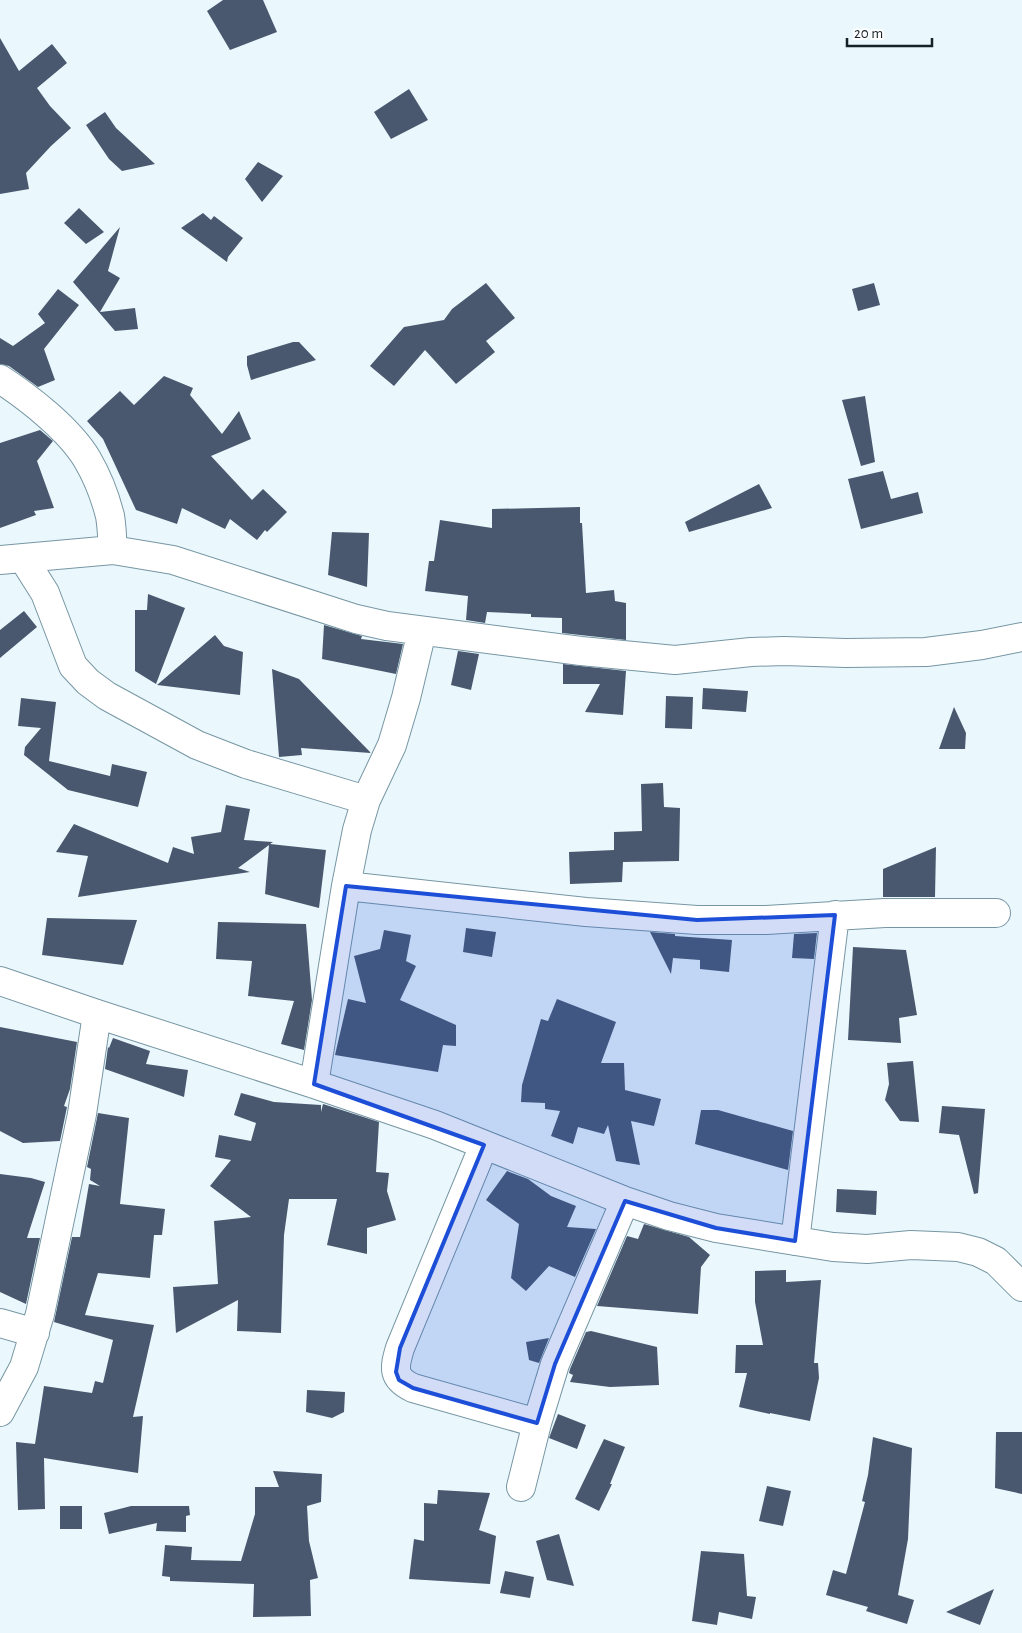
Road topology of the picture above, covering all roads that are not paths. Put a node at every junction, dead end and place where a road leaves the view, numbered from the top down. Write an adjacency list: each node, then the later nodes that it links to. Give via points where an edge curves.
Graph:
1 (0, 378): 2 (street, via 60,426 86,458 102,491 110,518)
2 (113, 550): 3 (street); 4 (street, via 173,560 356,619)
3 (12, 559): 6 (street, via 45,593 73,666 107,696 197,745 246,764)
4 (422, 631): 5 (street, via 675,660 751,652 926,652); 6 (street, via 392,745)
5 (1022, 637)
6 (366, 800): 7 (street)
7 (346, 886): 9 (street, via 577,911 697,920); 12 (street)
8 (996, 913): 9 (street)
9 (835, 915): 15 (street)
10 (0, 981): 11 (street)
11 (97, 1014): 12 (street); 18 (street, via 82,1114)
12 (314, 1084): 13 (street)
13 (484, 1145): 14 (street); 20 (street, via 400,1348 396,1372 399,1380 413,1388)
14 (625, 1201): 15 (street, via 716,1228); 20 (street, via 555,1364)
15 (795, 1241): 16 (street, via 868,1249 911,1245 958,1247 996,1261)
16 (1022, 1287)
17 (0, 1323): 18 (street)
18 (35, 1333): 19 (street, via 24,1366)
19 (0, 1412)
20 (537, 1424): 21 (street)
21 (521, 1487)

